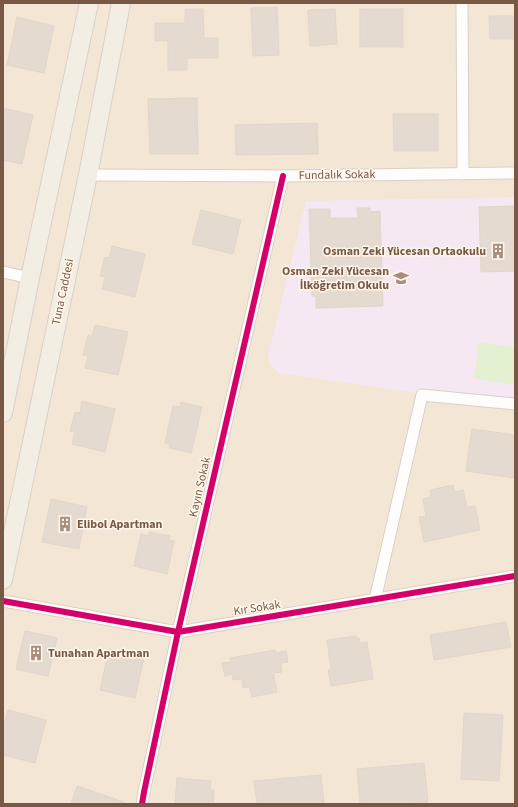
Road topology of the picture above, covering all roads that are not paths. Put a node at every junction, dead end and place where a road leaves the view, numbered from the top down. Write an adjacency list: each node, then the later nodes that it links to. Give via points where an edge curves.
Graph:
1 (90, 3): 9 (main road)
2 (121, 3): 6 (main road, Tuna Caddesi)
3 (462, 3): 5 (street)
4 (515, 173): 5 (street, Fundalık Sokak)
5 (463, 174): 7 (street, Fundalık Sokak)
6 (88, 175): 7 (street, Fundalık Sokak); 13 (main road, Tuna Caddesi)
7 (283, 176): 16 (street, Kayın Sokak)
8 (3, 272): 9 (street)
9 (30, 278): 11 (main road)
10 (515, 404): 14 (street, via 422,396)
11 (3, 413)
12 (515, 576): 14 (street, Kır Sokak)
13 (3, 580)
14 (375, 600): 16 (street, Kır Sokak)
15 (3, 601): 16 (street, Kır Sokak)
16 (178, 632): 17 (street, Kayın Sokak)
17 (142, 804)

